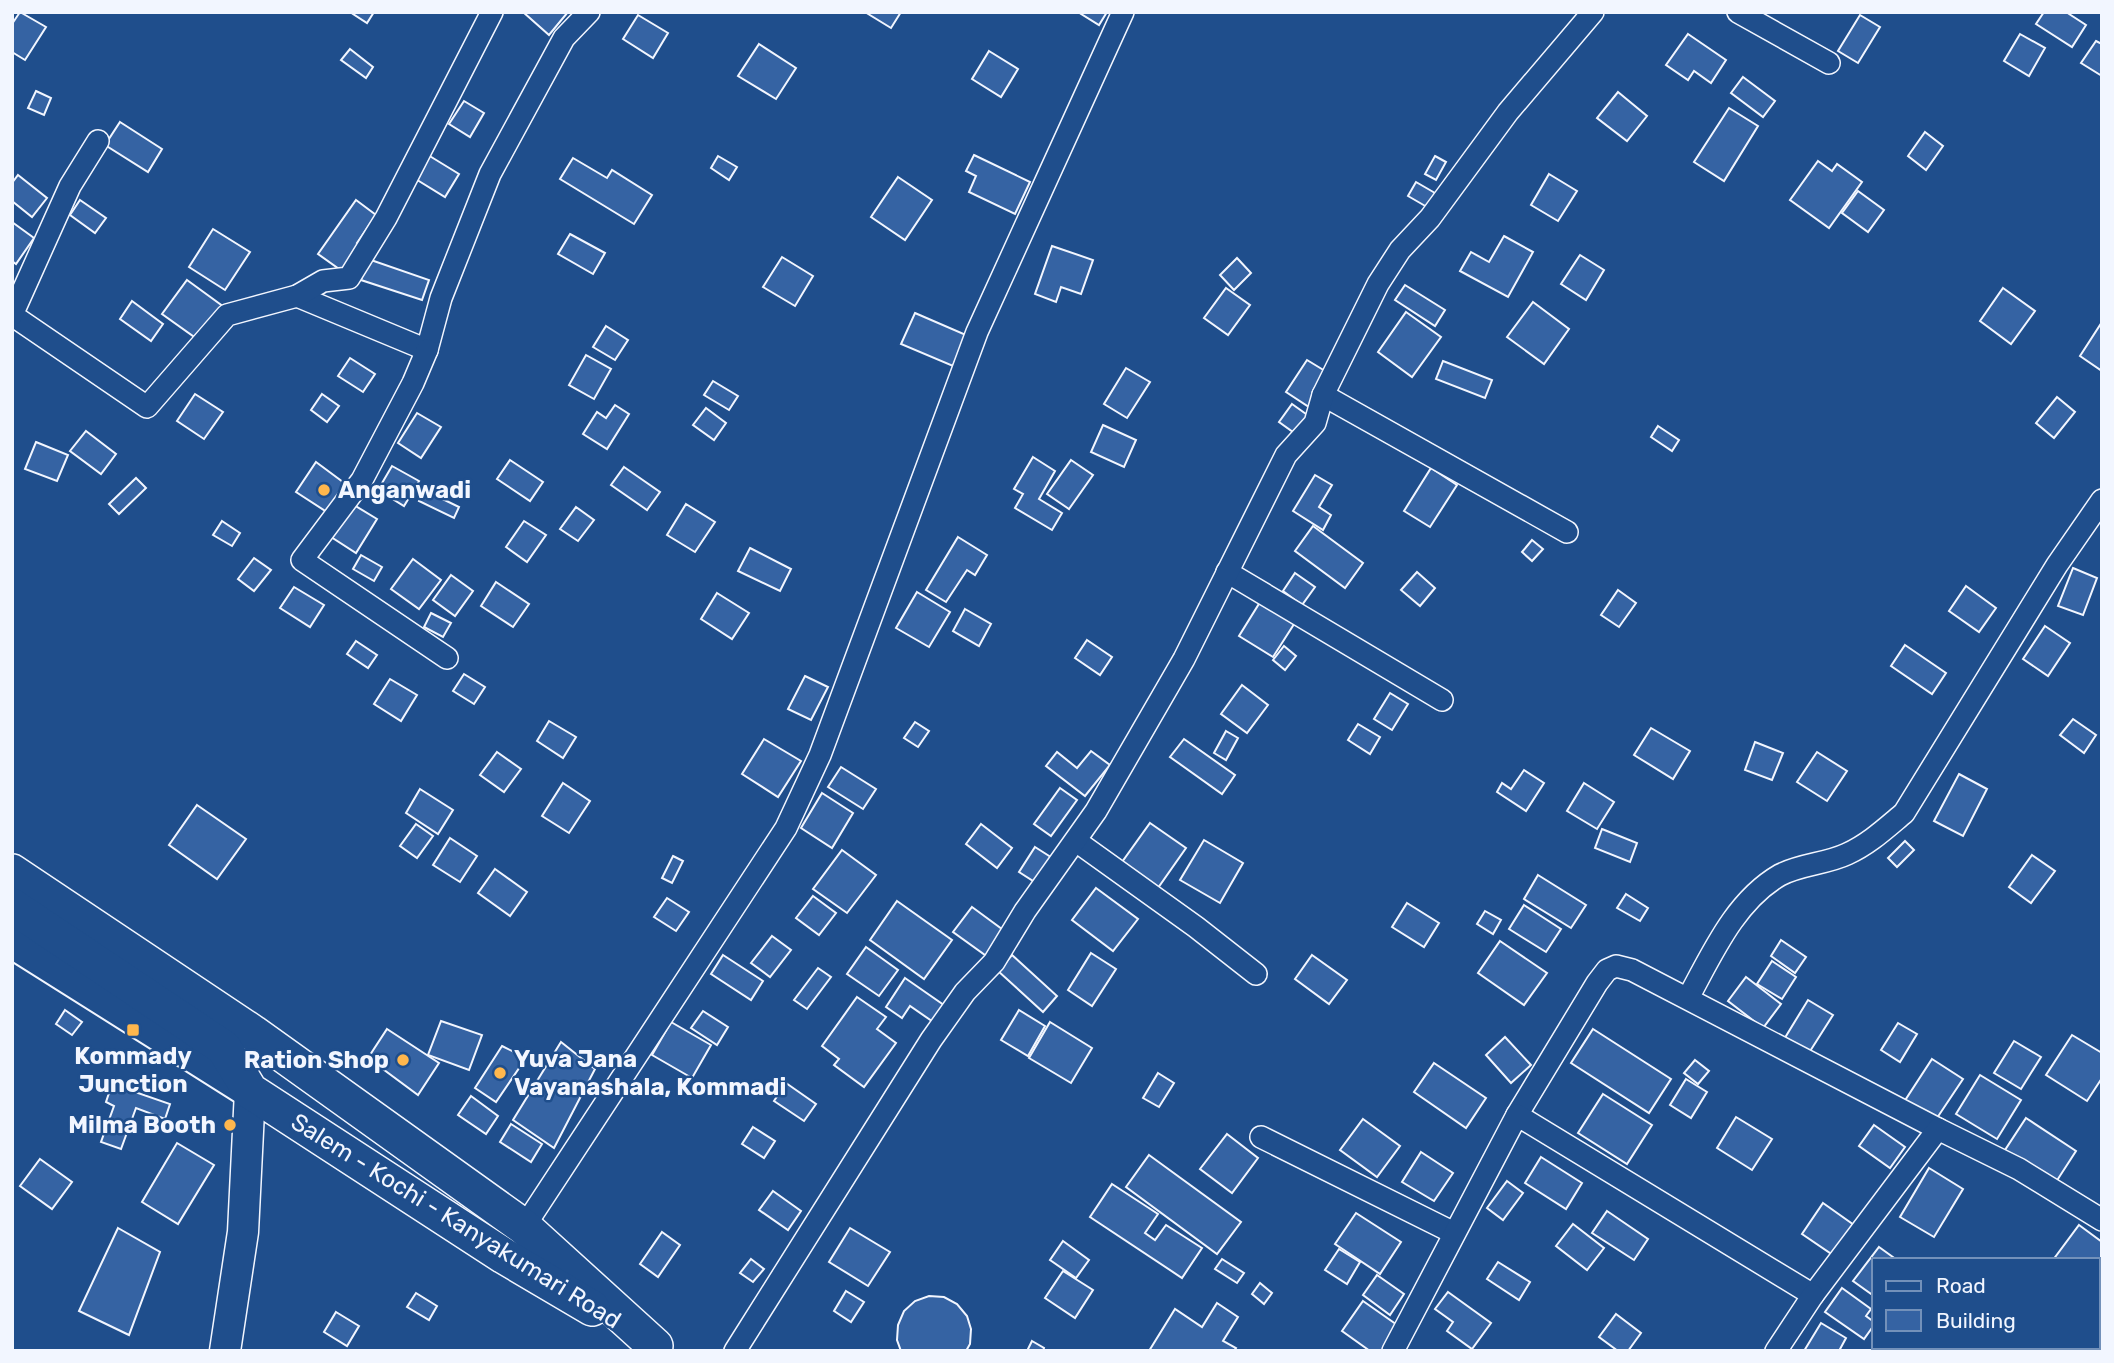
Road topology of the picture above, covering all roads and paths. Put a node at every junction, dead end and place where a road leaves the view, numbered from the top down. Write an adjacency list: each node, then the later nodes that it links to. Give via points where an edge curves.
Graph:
1 (492, 12): 8 (street, via 386,218 349,278 323,281)
2 (589, 12): 10 (street, via 564,38 490,174 441,298)
3 (1123, 12): 29 (street, via 977,332 820,755 786,828)
4 (1593, 12): 11 (street, via 1400,250)
5 (1738, 12): 6 (street)
6 (1829, 63)
7 (98, 141): 9 (street, via 70,186)
8 (297, 296): 9 (street, via 226,315 147,407); 10 (street)
9 (12, 315)
10 (427, 350): 15 (street, via 362,480 302,560)
11 (1323, 395): 13 (street); 14 (street, via 1315,423 1286,455)
12 (2102, 500): 22 (street, via 1904,813 1847,855 1782,874 1759,890 1726,928)
13 (1567, 532)
14 (1227, 572): 16 (street); 17 (street, via 1184,659)
15 (447, 658)
16 (1442, 699)
17 (1076, 841): 21 (street); 34 (street, via 994,962 965,992 931,1040)
18 (12, 872): 23 (highway)
19 (12, 906): 24 (highway, via 224,1048)
20 (12, 941): 24 (main road)
21 (1256, 974)
22 (1688, 998): 25 (street, via 1632,970 1612,967 1597,983); 26 (street)
23 (276, 1049): 24 (highway); 29 (highway)
24 (250, 1091): 32 (highway, Salem - Kochi - Kanyakumari Road); 33 (main road, via 243,1232)
25 (1517, 1115): 30 (street); 31 (street)
26 (1938, 1129): 28 (street, via 2019,1169); 31 (street)
27 (1261, 1137): 30 (street)
28 (2102, 1220)
29 (524, 1227): 32 (highway)
30 (1454, 1233): 35 (street)
31 (1813, 1295): 36 (street)
32 (656, 1349)
33 (225, 1351)
34 (735, 1351)
35 (1393, 1351)
36 (1776, 1351)

